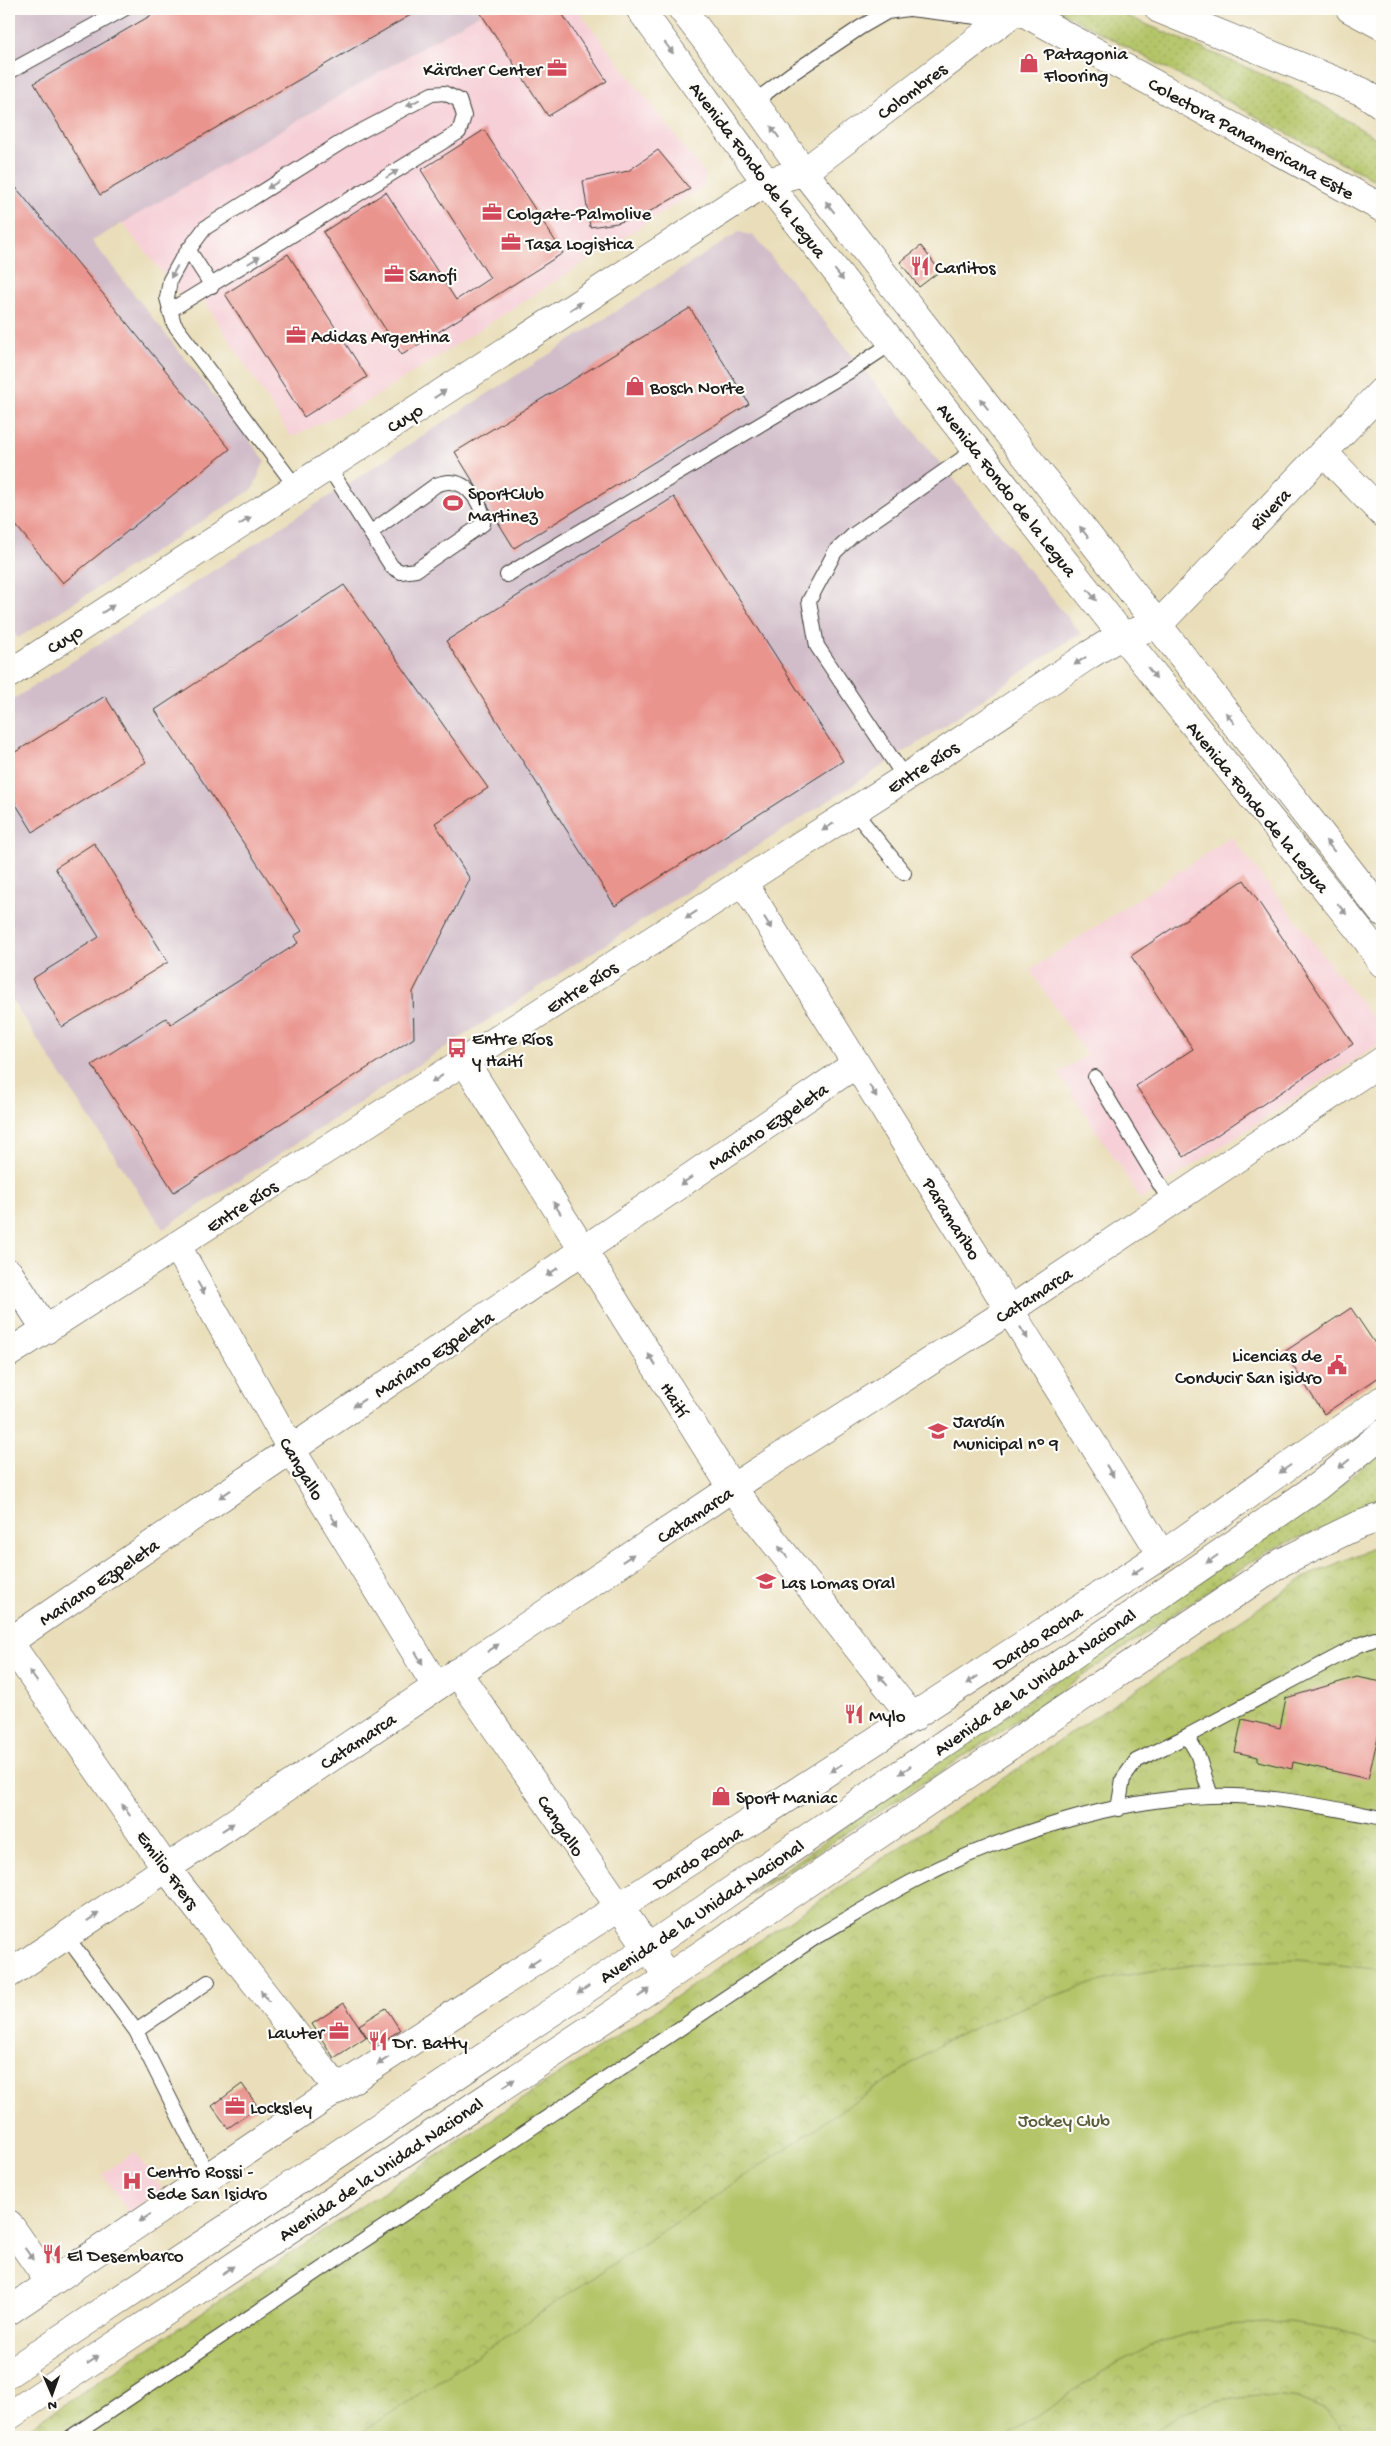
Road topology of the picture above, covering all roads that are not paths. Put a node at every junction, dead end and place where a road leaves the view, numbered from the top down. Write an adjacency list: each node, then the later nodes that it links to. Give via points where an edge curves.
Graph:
1 (124, 9): 10 (lane)
2 (640, 9): 14 (main road, Avenida Fondo de la Legua, one-way to 14)
3 (682, 9): 12 (main road, Avenida Fondo de la Legua)
4 (909, 9): 8 (lane); 12 (lane, via 887,12 861,27)
5 (1159, 9): 11 (main road)
6 (1207, 9): 11 (main road)
7 (1350, 9): 9 (main road)
8 (1013, 13): 13 (main road, Colombres); 15 (main road, Colectora Panamericana Este)
9 (1382, 26)
10 (9, 72)
11 (1376, 100)
12 (754, 102): 13 (main road, Avenida Fondo de la Legua, one-way to 12)
13 (804, 172): 14 (main road, Cuyo); 28 (main road, Avenida Fondo de la Legua, one-way to 13)
14 (766, 182): 19 (main road, Avenida Fondo de la Legua, one-way to 19); 23 (main road, Cuyo, one-way to 14)
15 (1382, 208)
16 (188, 249): 17 (lane); 17 (lane, one-way to 16, via 459,132 464,116 459,100 444,93 432,94 348,138 205,228); 18 (lane, one-way to 18, via 170,280)
17 (212, 286): 18 (lane)
18 (169, 311): 24 (lane, via 174,324)
19 (892, 343): 21 (main road, Avenida Fondo de la Legua); 27 (lane)
20 (1382, 391): 22 (main road, Rivera)
21 (976, 450): 29 (main road, Avenida Fondo de la Legua, one-way to 29); 31 (lane, via 853,535 835,552 809,601 817,646)
22 (1323, 452): 25 (main road); 28 (main road, Rivera)
23 (328, 466): 24 (main road, Cuyo); 26 (lane)
24 (296, 487): 30 (main road, Cuyo, one-way to 24)
25 (1382, 513)
26 (370, 533): 26 (lane, via 436,485 448,482 464,486 484,513 483,524 416,570 402,572 392,567)
27 (507, 575)
28 (1157, 626): 29 (main road, Entre Ríos); 35 (main road, Avenida Fondo de la Legua, one-way to 28)
29 (1122, 635): 31 (main road, Entre Ríos, one-way to 31); 36 (main road, Avenida Fondo de la Legua, one-way to 36, via 1361,933)
30 (9, 674)
31 (905, 778): 32 (main road, Entre Ríos)
32 (854, 810): 33 (lane); 34 (main road, Entre Ríos, one-way to 34)
33 (904, 873)
34 (743, 882): 38 (main road, Entre Ríos, one-way to 38); 39 (main road, Paramaribo, one-way to 39)
35 (1382, 912)
36 (1382, 964)
37 (1382, 1061): 41 (main road, Catamarca)
38 (464, 1062): 42 (main road, Entre Ríos, one-way to 42); 43 (main road, Haití, one-way to 38)
39 (856, 1064): 43 (main road, Mariano Ezpeleta, one-way to 43); 45 (main road, Paramaribo, one-way to 45)
40 (1094, 1077): 41 (lane)
41 (1170, 1203): 45 (main road, Catamarca)
42 (177, 1246): 46 (main road, Entre Ríos); 50 (main road, Cangallo, one-way to 50)
43 (584, 1250): 50 (main road, Mariano Ezpeleta, one-way to 50); 51 (main road, Haití, one-way to 43)
44 (9, 1273): 46 (main road)
45 (1010, 1310): 51 (main road, Catamarca); 53 (main road, Paramaribo, one-way to 53)
46 (46, 1330): 47 (main road, Entre Ríos)
47 (9, 1353)
48 (1382, 1400): 53 (main road, Dardo Rocha, one-way to 53)
49 (1382, 1434): 65 (main road, Avenida de la Unidad Nacional, one-way to 65, via 1318,1486)
50 (291, 1449): 55 (main road, Mariano Ezpeleta, one-way to 55); 56 (main road, Cangallo, one-way to 56)
51 (732, 1488): 56 (main road, Catamarca, one-way to 51); 57 (main road, Haití, one-way to 51)
52 (1382, 1517): 67 (main road, Avenida de la Unidad Nacional, via 1282,1562)
53 (1162, 1555): 57 (main road, Dardo Rocha, one-way to 57)
54 (1382, 1639): 58 (lane, via 1359,1645)
55 (9, 1642): 62 (main road, Emilio Frers, one-way to 55)
56 (447, 1679): 62 (main road, Catamarca, one-way to 56); 63 (main road, Cangallo)
57 (914, 1718): 63 (main road, Dardo Rocha, one-way to 63)
58 (1187, 1736): 59 (lane, via 1197,1753); 60 (lane, via 1136,1761 1123,1779)
59 (1211, 1796): 60 (lane); 61 (lane, via 1273,1798)
60 (1118, 1809): 77 (lane, via 1072,1818 988,1848 916,1880 816,1936)
61 (1382, 1818)
62 (166, 1868): 64 (main road, Catamarca, one-way to 62); 70 (main road, Emilio Frers, one-way to 62)
63 (619, 1908): 65 (main road, Cangallo); 70 (main road, Dardo Rocha, one-way to 70)
64 (66, 1936): 66 (main road, Catamarca); 69 (lane)
65 (648, 1948): 67 (main road, Cangallo); 75 (main road, Avenida de la Unidad Nacional, one-way to 75)
66 (9, 1974)
67 (668, 1977): 76 (main road, Avenida de la Unidad Nacional, one-way to 67)
68 (208, 1982): 69 (lane)
69 (136, 2031): 71 (lane)
70 (338, 2090): 71 (main road, Dardo Rocha)
71 (208, 2175): 73 (main road, Dardo Rocha, one-way to 73)
72 (9, 2224): 73 (main road, one-way to 73)
73 (50, 2283): 74 (main road, Dardo Rocha)
74 (9, 2311)
75 (9, 2372)
76 (9, 2416)
77 (71, 2437)

